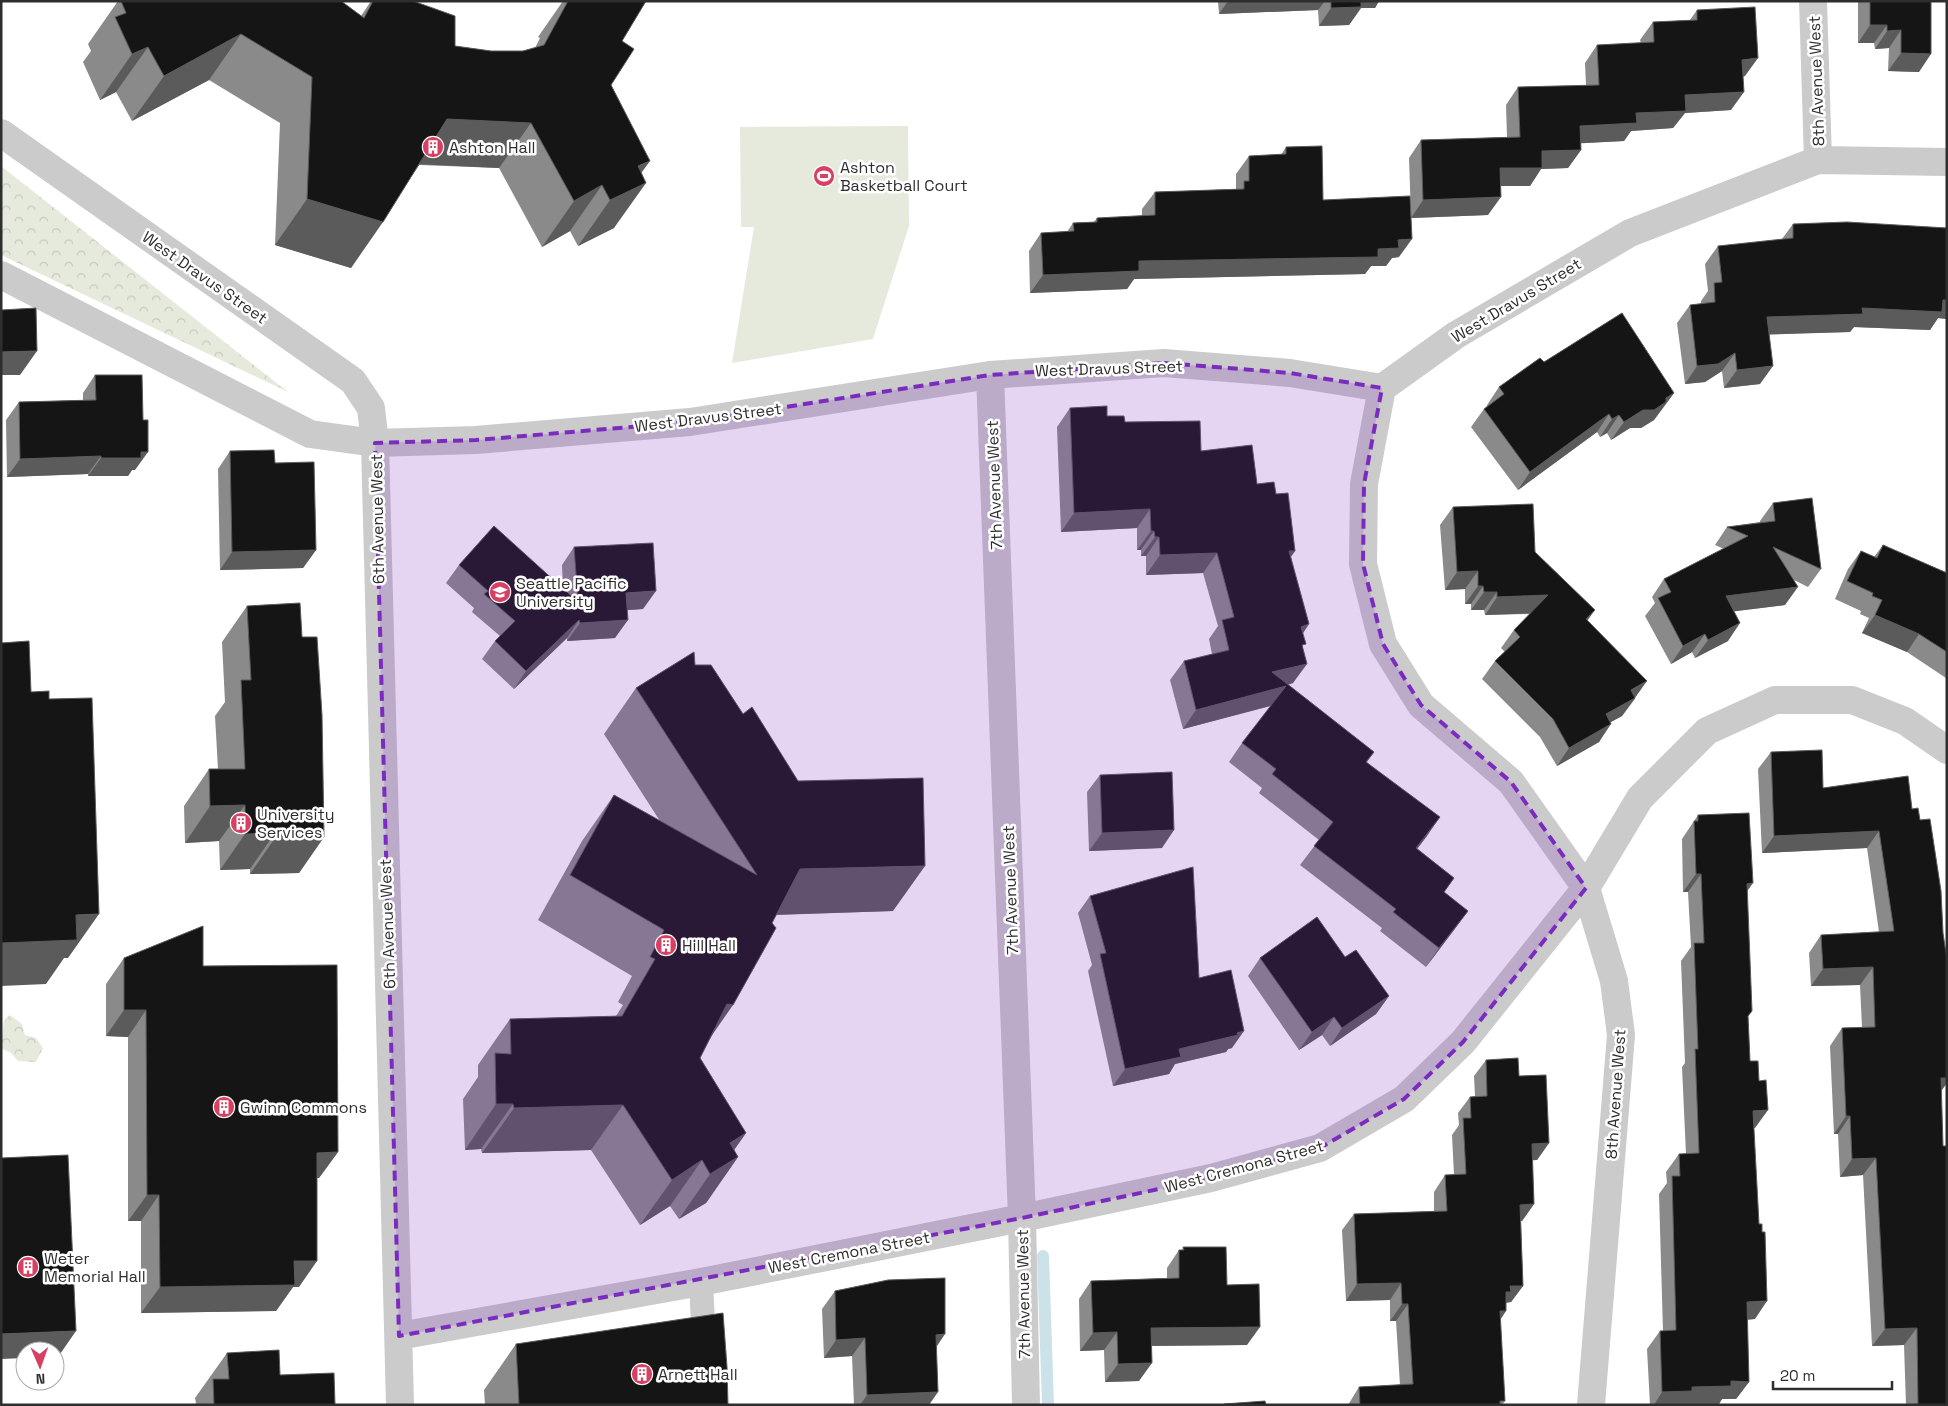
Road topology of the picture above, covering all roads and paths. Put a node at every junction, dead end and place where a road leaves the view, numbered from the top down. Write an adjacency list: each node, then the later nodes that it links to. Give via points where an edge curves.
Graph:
1 (1813, 1): 3 (street, 8th Avenue West)
2 (1, 134): 8 (street, West Dravus Street, via 353,380 371,408)
3 (1818, 160): 4 (street); 7 (street, West Dravus Street, via 1630,233 1456,335)
4 (1947, 162)
5 (1, 275): 8 (street, West Dravus Street, via 310,434)
6 (990, 375): 7 (street, West Dravus Street, via 1164,363 1290,373); 8 (street, West Dravus Street, via 690,422 476,440); 11 (street, 7th Avenue West)
7 (1382, 388): 10 (street, 8th Avenue West, via 1364,484 1362,564 1383,644 1421,705 1511,782)
8 (375, 443): 13 (street, 6th Avenue West)
9 (1947, 750): 10 (street, West Cremona Street, via 1905,721 1852,700 1775,700 1707,731 1640,798)
10 (1586, 888): 11 (street, West Cremona Street, via 1457,1048 1404,1099 1320,1148 1211,1178); 17 (street, 8th Avenue West, via 1614,981 1622,1035)
11 (1022, 1218): 12 (street, West Cremona Street); 16 (street, 7th Avenue West)
12 (701, 1282): 13 (street, West Cremona Street); 15 (lane)
13 (398, 1336): 14 (street, 6th Avenue West)
14 (400, 1405)
15 (707, 1405)
16 (1026, 1405)
17 (1591, 1405)

